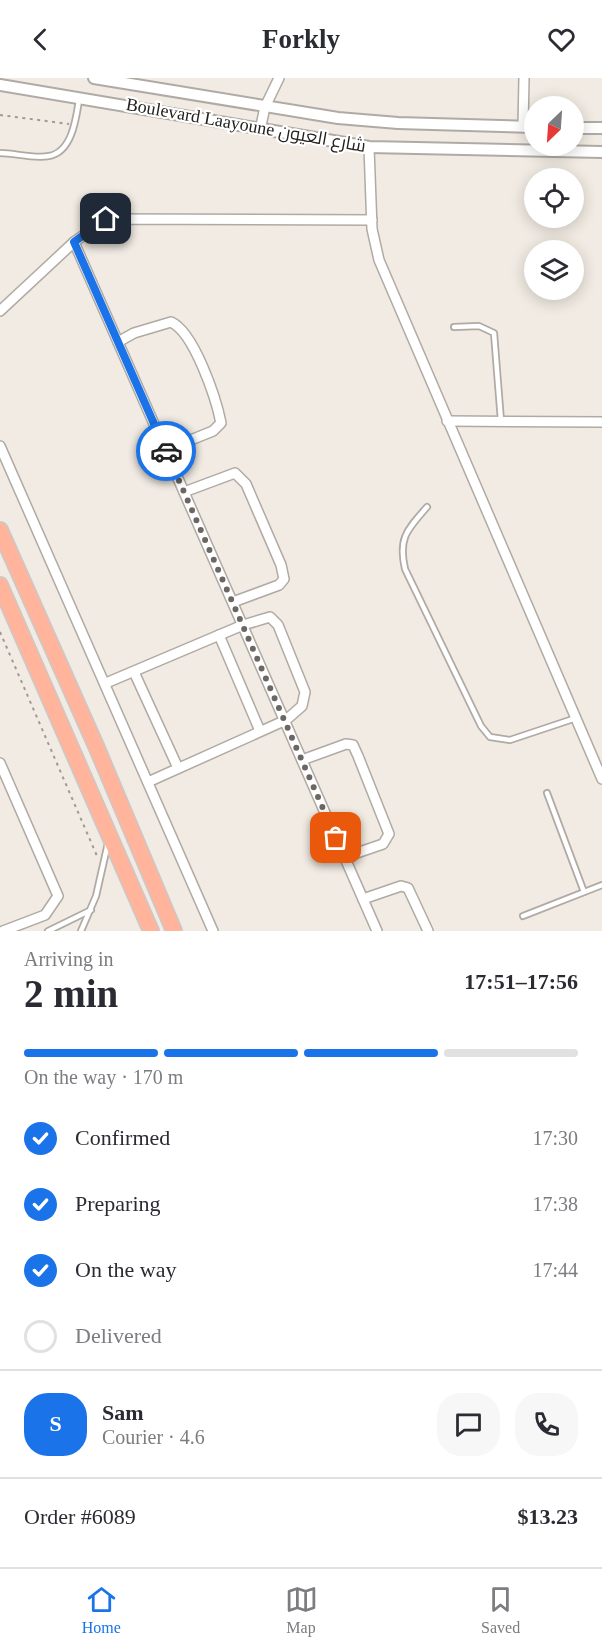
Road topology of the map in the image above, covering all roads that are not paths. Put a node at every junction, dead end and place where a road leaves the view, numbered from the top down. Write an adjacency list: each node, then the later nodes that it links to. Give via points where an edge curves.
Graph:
1 (94, 78): 7 (street, Boulevard Laayoune شارع العيون)
2 (524, 78): 5 (street)
3 (278, 79): 7 (street)
4 (0, 85): 6 (street, Boulevard Laayoune شارع العيون)
5 (526, 96)
6 (79, 97): 11 (street, Boulevard Laayoune شارع العيون); 14 (lane, via 75,125 64,147 50,156)
7 (265, 107): 8 (street, Boulevard Laayoune شارع العيون, via 387,123); 11 (street)
8 (524, 127)
9 (584, 128): 10 (street)
10 (602, 128)
11 (260, 130): 12 (street, Boulevard Laayoune شارع العيون)
12 (369, 147): 13 (street, Boulevard Laayoune شارع العيون); 15 (street)
13 (602, 152)
14 (0, 153)
15 (372, 220): 16 (street, via 114,218 101,221); 20 (street, via 379,260)
16 (74, 242): 17 (street); 19 (street)
17 (0, 310)
18 (454, 327): 21 (lane, via 479,326 494,333)
19 (118, 342): 24 (street); 24 (street, via 171,322 181,326 189,338 221,423 213,431)
20 (447, 421): 21 (street); 34 (street)
21 (501, 421): 22 (street)
22 (602, 422)
23 (0, 446): 33 (street)
24 (166, 450): 25 (street)
25 (184, 492): 29 (street); 29 (street, via 235,473 246,484 284,579 279,585)
26 (427, 507): 34 (lane, via 402,540 405,569 481,726 490,737 510,740)
27 (0, 530): 54 (highway)
28 (0, 585): 43 (highway)
29 (233, 602): 30 (street)
30 (243, 625): 31 (street); 35 (street); 35 (street, via 270,617 278,625 305,692 302,706)
31 (219, 635): 32 (street); 36 (street)
32 (134, 672): 33 (street); 39 (street)
33 (106, 683): 41 (street)
34 (576, 718): 40 (street)
35 (286, 720): 36 (street); 37 (street)
36 (260, 731): 39 (street)
37 (302, 760): 44 (street); 44 (street, via 346,744 353,746 358,756 389,834 383,844)
38 (0, 763): 50 (street, via 58,896 45,915)
39 (178, 768): 41 (street)
40 (602, 779)
41 (148, 782): 55 (street)
42 (547, 793): 46 (lane)
43 (110, 834): 48 (lane); 53 (highway)
44 (345, 857): 47 (street)
45 (602, 885): 46 (lane)
46 (584, 892): 49 (lane)
47 (363, 899): 56 (street); 57 (street, via 401,886 408,888)
48 (91, 910): 51 (lane); 52 (lane)
49 (523, 916)
50 (3, 931)
51 (48, 931)
52 (81, 931)
53 (151, 931)
54 (174, 931)
55 (213, 931)
56 (377, 931)
57 (428, 931)

